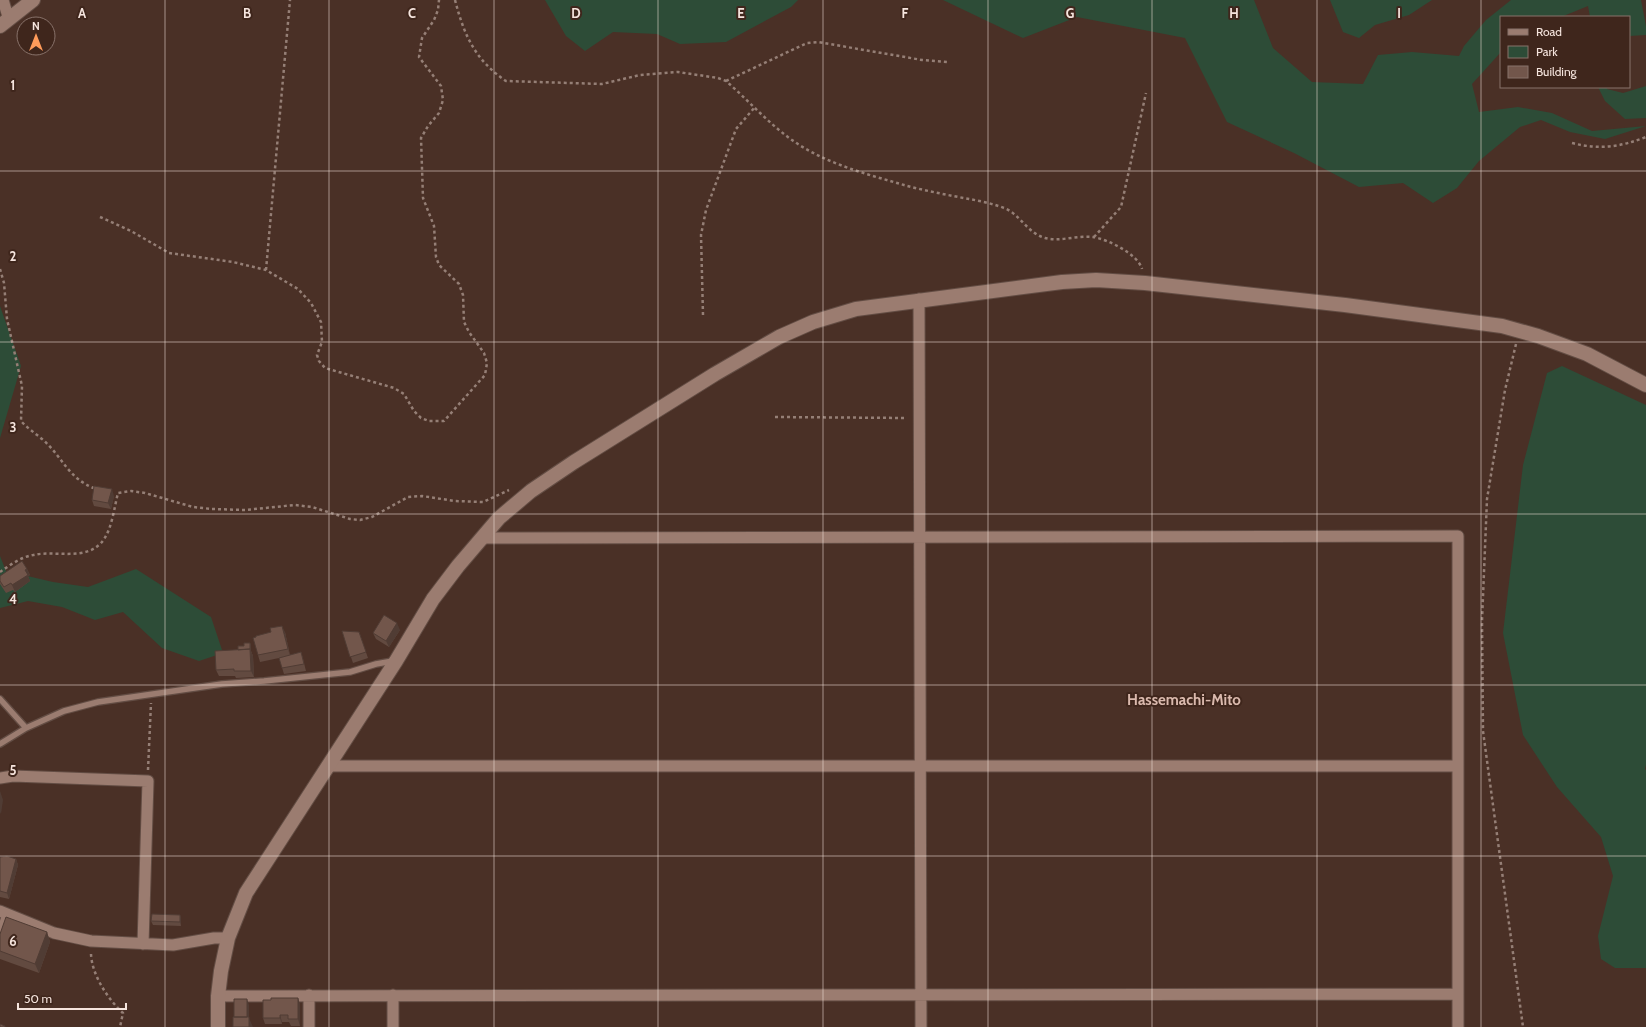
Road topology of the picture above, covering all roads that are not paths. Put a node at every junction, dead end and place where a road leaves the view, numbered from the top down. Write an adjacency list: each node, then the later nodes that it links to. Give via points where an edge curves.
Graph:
1 (3, 0): 3 (street)
2 (33, 0): 3 (street)
3 (4, 23)
4 (919, 299): 5 (street, via 1096,280 1345,305 1520,330 1587,354); 6 (street); 7 (street, via 856,309 812,322 779,336 574,462 531,492)
5 (1646, 385)
6 (920, 537): 7 (street); 13 (street); 14 (street, via 1458,536)
7 (481, 538): 8 (street, via 433,599)
8 (396, 661): 10 (lane, via 330,675 222,684 98,702 64,711); 12 (street)
9 (0, 699): 10 (lane)
10 (26, 728): 11 (lane)
11 (0, 744)
12 (327, 766): 13 (street); 18 (street, via 246,893)
13 (920, 766): 14 (street); 20 (street)
14 (1458, 766): 21 (street)
15 (0, 778): 19 (street, via 13,776 148,781)
16 (3, 912): 17 (lane); 19 (street, via 54,933 91,941)
17 (0, 930)
18 (228, 938): 19 (street, via 173,945); 24 (street, via 220,971)
19 (142, 944)
20 (920, 994): 21 (street); 23 (street); 28 (street)
21 (1458, 994): 29 (street)
22 (309, 995): 23 (street); 24 (street); 26 (street)
23 (393, 995): 27 (street)
24 (218, 996): 25 (street)
25 (218, 1027)
26 (309, 1027)
27 (393, 1027)
28 (921, 1027)
29 (1458, 1027)

